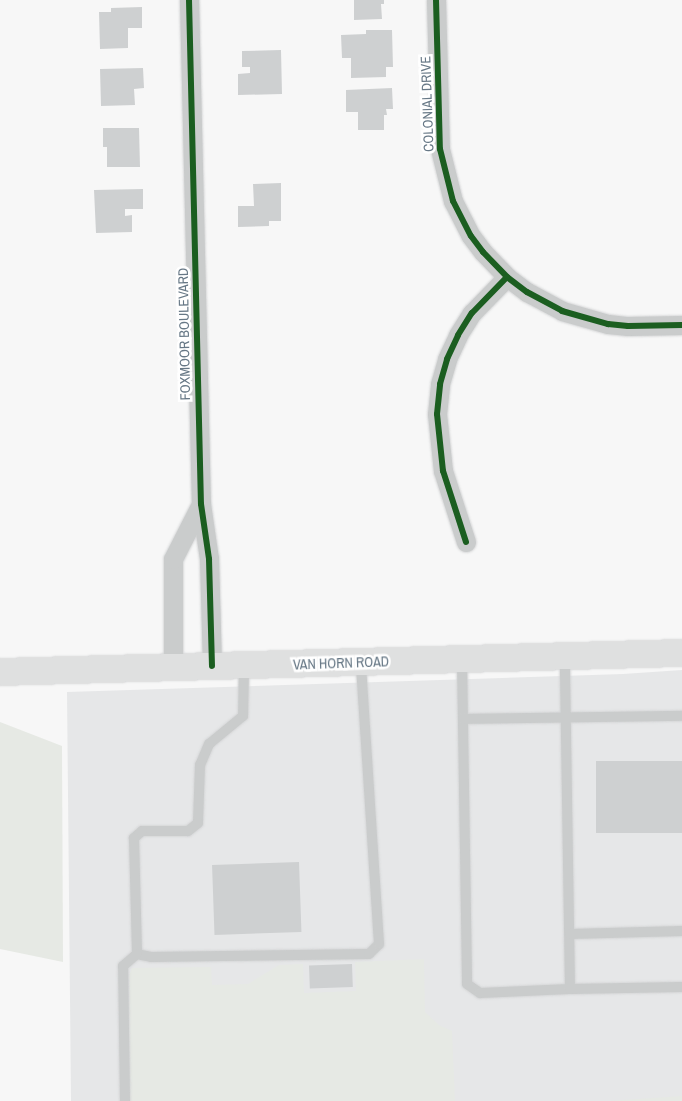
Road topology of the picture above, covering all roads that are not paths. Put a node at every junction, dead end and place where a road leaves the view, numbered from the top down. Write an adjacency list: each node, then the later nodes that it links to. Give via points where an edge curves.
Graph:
1 (189, 0): 5 (street, FOXMOOR BOULEVARD)
2 (436, 0): 3 (street, COLONIAL DRIVE, via 440,149 446,182 471,236)
3 (507, 277): 4 (street, COLONIAL DRIVE, via 544,302 588,319 628,326); 6 (street, via 478,306 458,335 440,384 437,414 443,471)
4 (682, 325)
5 (201, 504): 12 (street, FOXMOOR BOULEVARD, via 209,559); 13 (street, FOXMOOR BOULEVARD, via 174,559)
6 (466, 542)
7 (682, 653): 8 (main road, VAN HORN ROAD)
8 (565, 656): 9 (main road, VAN HORN ROAD); 16 (lane)
9 (462, 659): 10 (main road, VAN HORN ROAD); 17 (lane)
10 (361, 662): 11 (main road, VAN HORN ROAD); 20 (lane, via 378,944 369,954 150,957)
11 (244, 665): 12 (main road, VAN HORN ROAD); 20 (lane, via 243,716 209,744 200,765 198,823 188,831 142,831 134,838)
12 (212, 666): 13 (main road, VAN HORN ROAD)
13 (172, 667): 14 (main road, VAN HORN ROAD)
14 (0, 672)
15 (682, 716): 16 (lane)
16 (566, 718): 17 (lane); 19 (lane)
17 (463, 719): 22 (lane, via 467,984 480,993)
18 (682, 931): 19 (lane)
19 (570, 934): 22 (lane)
20 (137, 954): 23 (lane, via 123,966)
21 (682, 987): 22 (lane)
22 (570, 990)
23 (125, 1101)

